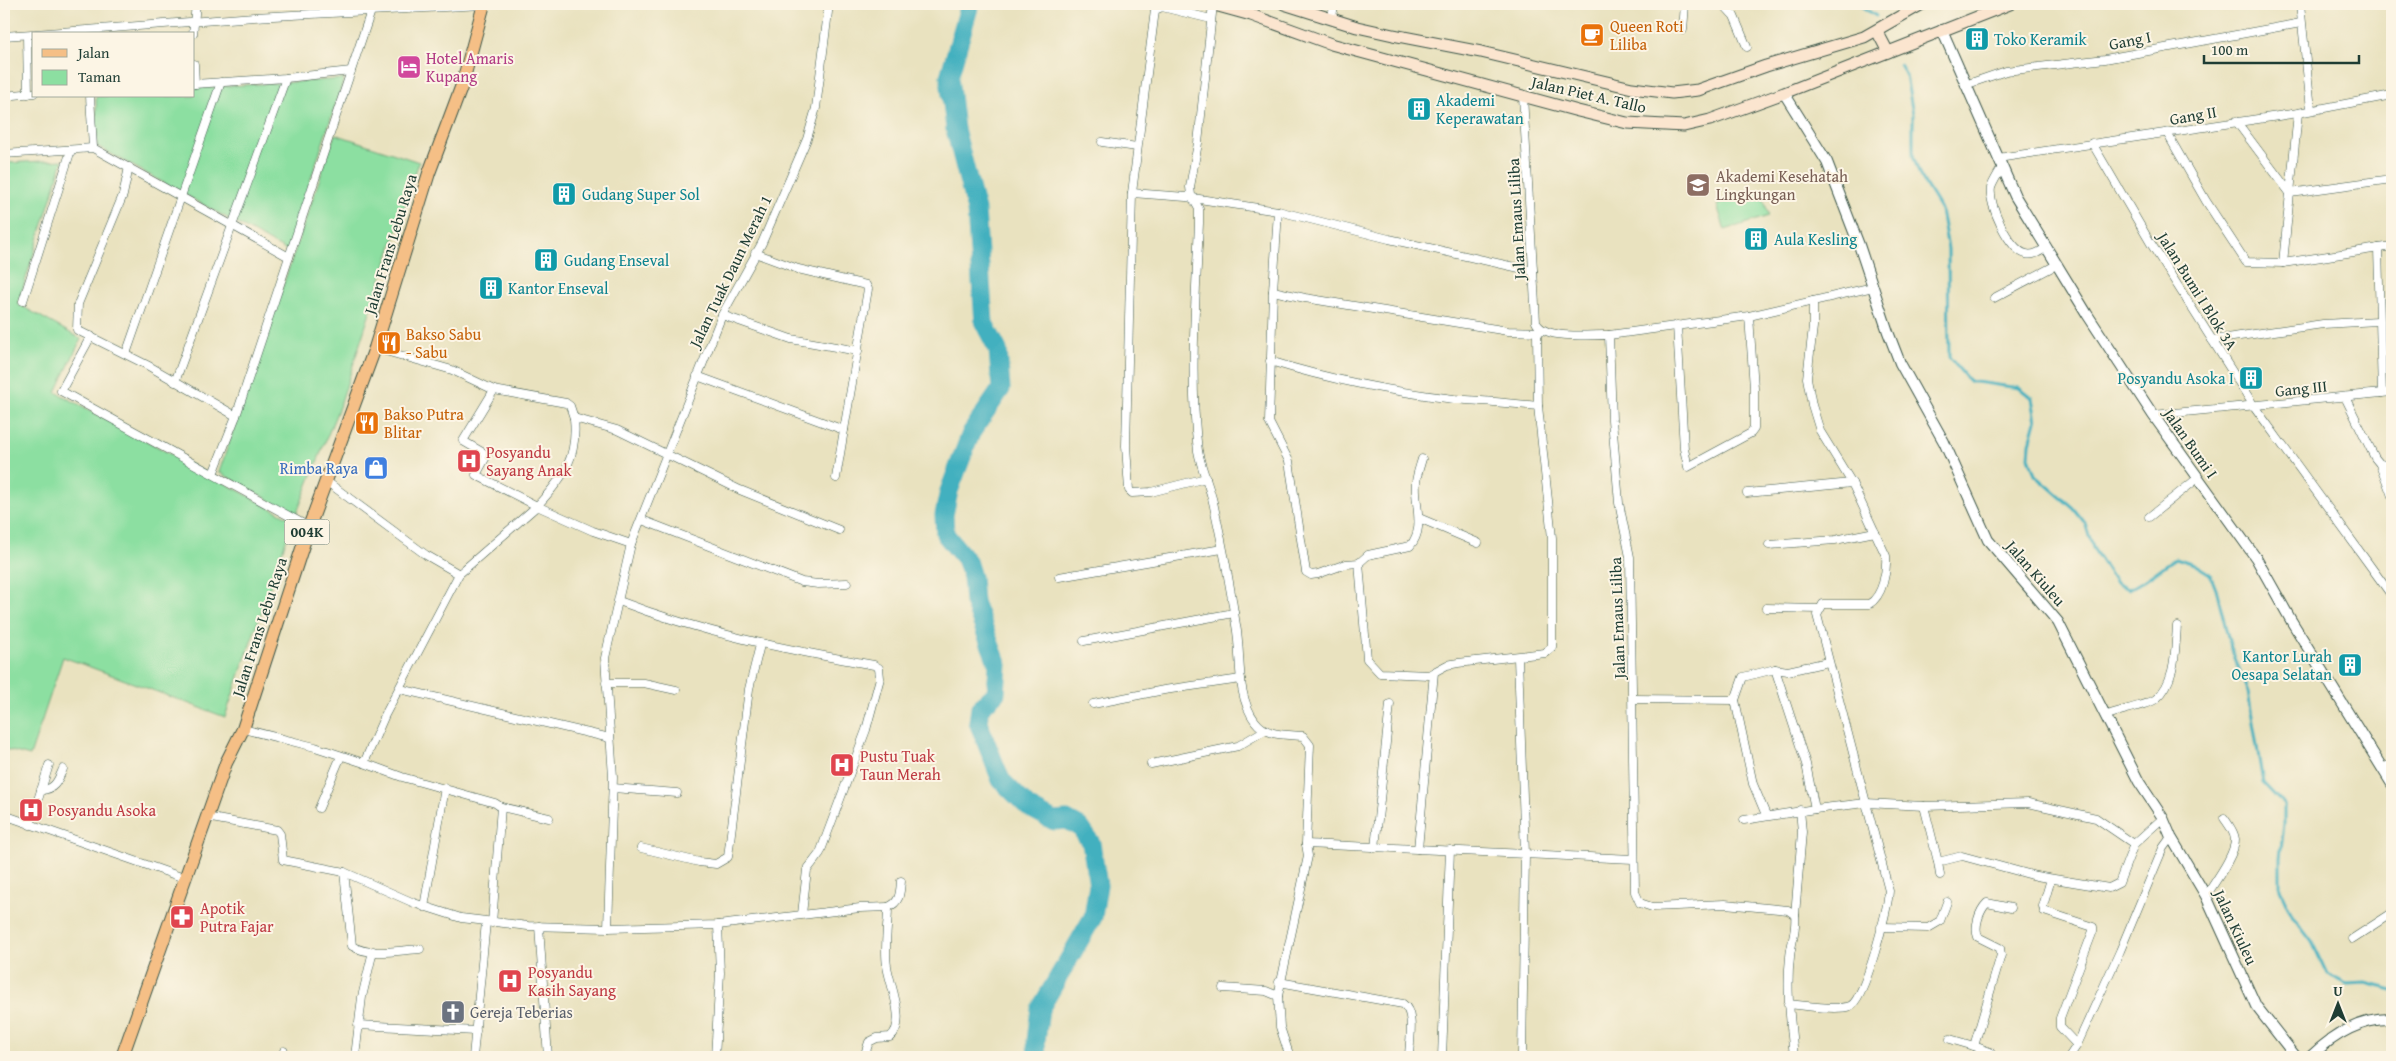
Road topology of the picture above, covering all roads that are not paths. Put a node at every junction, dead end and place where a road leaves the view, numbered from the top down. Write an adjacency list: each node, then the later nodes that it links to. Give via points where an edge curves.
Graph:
1 (196, 4): 15 (street)
2 (484, 4): 12 (street); 78 (main road, Jalan Frans Lebu Raya / 004K, via 462,85 429,173)
3 (829, 4): 59 (street, Jalan Tuak Daun Merah 1, via 814,116 807,139)
4 (1212, 4): 14 (street); 35 (main road, Jalan Piet A. Tallo, via 1331,44)
5 (1284, 4): 13 (main road, Jalan Piet A. Tallo)
6 (1334, 4): 13 (street)
7 (1685, 4): 17 (street)
8 (1723, 4): 24 (street, via 1734,16)
9 (1922, 4): 19 (main road, Jalan Piet A. Tallo)
10 (2010, 4): 18 (main road, Jalan Piet A. Tallo)
11 (2300, 4): 16 (street)
12 (371, 12): 15 (street); 26 (street)
13 (1332, 18): 19 (main road, Jalan Piet A. Tallo, via 1393,35 1672,94 1698,90)
14 (1211, 20): 43 (street, via 1162,7 1155,10); 53 (street, via 1190,187)
15 (195, 21): 20 (street); 21 (street)
16 (2301, 23): 30 (street, Gang I, via 2105,59 2014,70); 37 (street)
17 (1683, 30)
18 (1942, 30): 25 (main road, Jalan Piet A. Tallo); 30 (street, Jalan Bumi I)
19 (1877, 31): 25 (main road)
20 (57, 32)
21 (194, 32)
22 (32, 34): 23 (street); 32 (street)
23 (4, 36)
24 (1747, 47)
25 (1888, 52): 31 (main road, Jalan Piet A. Tallo)
26 (351, 71): 27 (street); 60 (street)
27 (286, 78): 28 (street); 55 (street)
28 (221, 82): 29 (street); 52 (street)
29 (195, 84)
30 (1965, 85): 47 (street, Jalan Bumi I)
31 (1784, 93): 35 (main road, Jalan Piet A. Tallo, via 1684,126 1627,123); 64 (street, Jalan Kiuleu, via 1827,162)
32 (31, 94): 34 (street)
33 (2392, 95): 37 (street, Gang II)
34 (4, 96)
35 (1523, 96): 63 (street, Jalan Emaus Liliba)
36 (90, 98): 44 (street)
37 (2311, 109): 38 (street, Gang II)
38 (2298, 113): 39 (street, Gang II); 51 (street)
39 (2236, 121): 40 (street, Gang II); 51 (street)
40 (2167, 133): 42 (street, Gang II); 61 (street, via 2242,259 2251,263)
41 (1102, 142): 43 (street)
42 (2092, 143): 47 (street, Gang II); 77 (street, Jalan Bumi I Blok 3A)
43 (1138, 147): 50 (street)
44 (93, 148): 45 (street); 48 (street)
45 (71, 150): 46 (street); 67 (street)
46 (4, 154)
47 (2000, 163): 57 (street, Jalan Bumi I); 57 (street, via 1992,187 1992,202 1999,221 2014,246 2024,254 2033,255)
48 (129, 167): 52 (street); 76 (street, via 122,195 78,304 77,330)
49 (2392, 180): 51 (street)
50 (1132, 193): 53 (street); 100 (street, via 1126,446 1129,490 1132,493 1151,492)
51 (2290, 193): 61 (street)
52 (180, 198): 55 (street); 80 (street)
53 (1192, 199): 54 (street); 100 (street, via 1199,209 1196,417 1199,454)
54 (1278, 211): 63 (street); 65 (street)
55 (232, 226): 60 (street); 83 (street)
56 (2392, 246): 58 (street)
57 (2047, 247): 62 (street, Jalan Bumi I)
58 (2378, 248): 61 (street); 71 (street)
59 (755, 253): 69 (street, Jalan Tuak Daun Merah 1); 79 (street, via 798,269 866,285)
60 (289, 257): 91 (street)
61 (2283, 263)
62 (2058, 264): 66 (street); 90 (street, Jalan Bumi I)
63 (1533, 271): 73 (street, Jalan Emaus Liliba, via 1536,322)
64 (1873, 287): 68 (street); 141 (street, Jalan Kiuleu, via 1900,363 1944,442 1988,540 2058,622)
65 (1273, 291): 74 (street); 81 (street)
66 (1994, 298)
67 (23, 301)
68 (1813, 301): 70 (street); 103 (street, via 1808,387 1820,431)
69 (722, 315): 79 (street, via 791,339); 82 (street, Jalan Tuak Daun Merah 1)
70 (1749, 316): 72 (street); 72 (street, via 1754,429 1688,467 1684,450)
71 (2378, 321): 77 (street, via 2323,324); 85 (street)
72 (1677, 325): 75 (street)
73 (1547, 332): 74 (street); 75 (street)
74 (1536, 333): 88 (street)
75 (1609, 335): 137 (street, Jalan Emaus Liliba, via 1619,503 1630,557)
76 (91, 336): 80 (street); 98 (street, via 61,391)
77 (2212, 340): 89 (street, Jalan Bumi I Blok 3A)
78 (374, 348): 84 (street, via 452,370); 102 (main road, Jalan Frans Lebu Raya / 004K)
79 (858, 351): 93 (street)
80 (126, 354): 83 (street)
81 (1270, 361): 88 (street, via 1404,391); 117 (street, via 1269,422 1289,461 1306,572 1312,575)
82 (697, 376): 93 (street); 94 (street, Jalan Tuak Daun Merah 1)
83 (175, 382): 91 (street)
84 (494, 390): 92 (street, via 566,403); 106 (street, via 462,441 487,455 476,475)
85 (2382, 392): 86 (street, Gang III); 87 (street, Gang III)
86 (2392, 392)
87 (2345, 397): 89 (street, Gang III); 96 (street)
88 (1538, 406): 129 (street, via 1552,538 1552,647 1545,653)
89 (2254, 406): 90 (street, Gang III); 121 (street, Jalan Bumi I Blok 3A)
90 (2153, 415): 101 (street, Jalan Bumi I)
91 (236, 416): 98 (street)
92 (574, 418): 94 (street, via 606,426); 106 (street, via 575,449 565,471)
93 (844, 430): 99 (street)
94 (666, 454): 109 (street, Jalan Tuak Daun Merah 1); 111 (street, via 740,490)
95 (1422, 459): 108 (street, via 1416,480)
96 (2380, 464): 97 (street); 105 (street)
97 (2392, 466)
98 (213, 474): 110 (street)
99 (836, 478)
100 (1206, 478): 116 (street)
101 (2198, 478): 107 (street); 150 (street, Jalan Bumi I, via 2256,558)
102 (326, 481): 110 (main road, Jalan Frans Lebu Raya / 004K); 118 (street, via 426,555)
103 (1852, 483): 104 (street); 112 (street)
104 (1747, 493)
105 (2392, 496)
106 (537, 506): 114 (street, via 593,532); 118 (street)
107 (2149, 517)
108 (1419, 518): 113 (street); 117 (street, via 1416,538 1410,546 1368,555)
109 (642, 520): 114 (street, Jalan Tuak Daun Merah 1); 120 (street, via 802,582)
110 (309, 527): 142 (main road, Jalan Frans Lebu Raya / 004K)
111 (839, 530)
112 (1875, 532): 115 (street, via 1835,540); 124 (street, via 1886,562 1883,582 1875,601 1869,604 1828,603)
113 (1478, 543)
114 (631, 544): 122 (street, Jalan Tuak Daun Merah 1)
115 (1769, 545)
116 (1222, 549): 119 (street); 125 (street)
117 (1359, 563): 132 (street, via 1367,658 1380,673 1389,675 1429,675)
118 (459, 574): 135 (street)
119 (1059, 577)
120 (847, 583)
121 (2392, 596)
122 (619, 601): 128 (street, via 673,621); 134 (street, Jalan Tuak Daun Merah 1, via 607,644)
123 (1766, 608): 124 (street)
124 (1818, 609): 130 (street)
125 (1234, 613): 127 (street); 133 (street)
126 (2177, 626): 141 (street, via 2170,676 2156,699)
127 (1084, 642)
128 (760, 645): 174 (street, via 749,689 728,857 716,864); 192 (street, via 874,665 879,669 880,678 866,730 820,853 807,870)
129 (1518, 658): 132 (street, via 1458,663); 178 (street)
130 (1828, 662): 131 (street, via 1788,671); 157 (street)
131 (1775, 669): 138 (street, via 1743,677); 161 (street, via 1806,764)
132 (1434, 672): 176 (street)
133 (1241, 679): 139 (street); 143 (street, via 1248,711)
134 (606, 684): 136 (street, via 644,684); 144 (street, Jalan Tuak Daun Merah 1)
135 (400, 689): 144 (street); 146 (street)
136 (676, 690)
137 (1633, 698): 138 (street); 179 (street, Jalan Emaus Liliba)
138 (1735, 700): 164 (street, via 1753,784)
139 (1094, 704)
140 (1390, 704): 175 (street)
141 (2104, 716): 167 (street, Jalan Kiuleu, via 2139,782)
142 (243, 729): 145 (street); 165 (main road, Jalan Frans Lebu Raya / 004K)
143 (1265, 730): 147 (street, via 1238,746); 172 (street, via 1274,734 1303,736 1310,745)
144 (610, 738): 154 (street, Jalan Tuak Daun Merah 1)
145 (341, 756): 146 (street); 160 (street)
146 (364, 763): 153 (street)
147 (1151, 764)
148 (2392, 764): 150 (street)
149 (49, 765): 155 (street)
150 (2382, 768): 152 (street, Jalan Bumi I)
151 (64, 769): 155 (street, via 54,786)
152 (2392, 784)
153 (446, 788): 159 (street); 188 (street)
154 (613, 788): 156 (street); 198 (street, Jalan Tuak Daun Merah 1)
155 (41, 790): 170 (street)
156 (677, 793)
157 (1866, 803): 158 (street); 161 (street); 197 (street, via 1888,884 1889,900)
158 (1924, 806): 173 (street, via 2016,802 2048,806 2096,818); 180 (street)
159 (502, 807): 166 (street); 194 (street)
160 (318, 808)
161 (1815, 809): 162 (street)
162 (1800, 810): 164 (street); 193 (street, via 1802,832)
163 (4, 815): 170 (street)
164 (1766, 815): 169 (street)
165 (206, 817): 181 (street, via 277,830 283,860); 183 (main road, Jalan Frans Lebu Raya / 004K)
166 (549, 818)
167 (2163, 818): 171 (street, Jalan Kiuleu); 173 (street)
168 (2224, 818): 186 (street, via 2235,840 2233,851)
169 (1744, 820)
170 (30, 825): 183 (street)
171 (2171, 837): 186 (street, Jalan Kiuleu); 210 (street, via 2163,848)
172 (1306, 844): 175 (street); 202 (street, via 1308,856 1300,903)
173 (2134, 844): 184 (street, via 2119,883 2113,888)
174 (641, 848)
175 (1375, 848): 176 (street)
176 (1418, 849): 177 (street)
177 (1450, 850): 178 (street); 221 (street)
178 (1525, 854): 179 (street); 222 (street)
179 (1633, 859): 193 (street, Jalan Emaus Liliba, via 1635,892 1643,906 1725,904 1788,910)
180 (1938, 862): 182 (street); 184 (street, via 1962,856)
181 (344, 872): 188 (street); 201 (street, via 352,946 358,950)
182 (1940, 875)
183 (184, 878): 213 (main road, Jalan Frans Lebu Raya / 004K)
184 (2051, 879): 210 (street, via 2044,911 2093,926 2060,1018 2060,1027)
185 (901, 881): 189 (street, via 898,900)
186 (2206, 896): 226 (street, Jalan Kiuleu, via 2256,1006)
187 (1947, 902): 197 (street, via 1940,921 1928,928)
188 (424, 907): 194 (street)
189 (888, 907): 192 (street); 218 (street, via 887,967 896,997 895,1030 890,1037 869,1042)
190 (2011, 908): 211 (street, via 1987,903 1978,922 1978,937 2000,948 2001,955)
191 (2392, 913): 199 (street)
192 (802, 914): 195 (street)
193 (1795, 915): 205 (street)
194 (489, 922): 196 (street); 208 (street, via 481,955)
195 (718, 925): 198 (street); 217 (street, via 720,973)
196 (538, 926): 198 (street); 216 (street)
197 (1882, 926): 205 (street, via 1866,981 1856,1002 1844,1008)
198 (608, 928)
199 (2352, 939)
200 (420, 950): 201 (street)
201 (373, 951): 207 (street)
202 (1280, 982): 204 (street); 220 (street, via 1403,1004 1410,1018)
203 (1223, 988): 204 (street)
204 (1278, 996): 219 (street, via 1280,1027)
205 (1788, 1004): 223 (street)
206 (2392, 1019): 212 (street, via 2362,1022 2328,1042)
207 (358, 1025): 208 (street); 214 (street)
208 (476, 1031): 215 (street)
209 (1950, 1039): 211 (street)
210 (2077, 1045): 225 (street)
211 (1974, 1046): 224 (street, via 1990,1052)
212 (2312, 1056)
213 (122, 1057)
214 (355, 1057)
215 (473, 1057)
216 (548, 1057)
217 (715, 1057)
218 (864, 1057)
219 (1290, 1057)
220 (1409, 1057)
221 (1442, 1057)
222 (1522, 1057)
223 (1794, 1057)
224 (1992, 1057)
225 (2068, 1057)
226 (2296, 1057)

